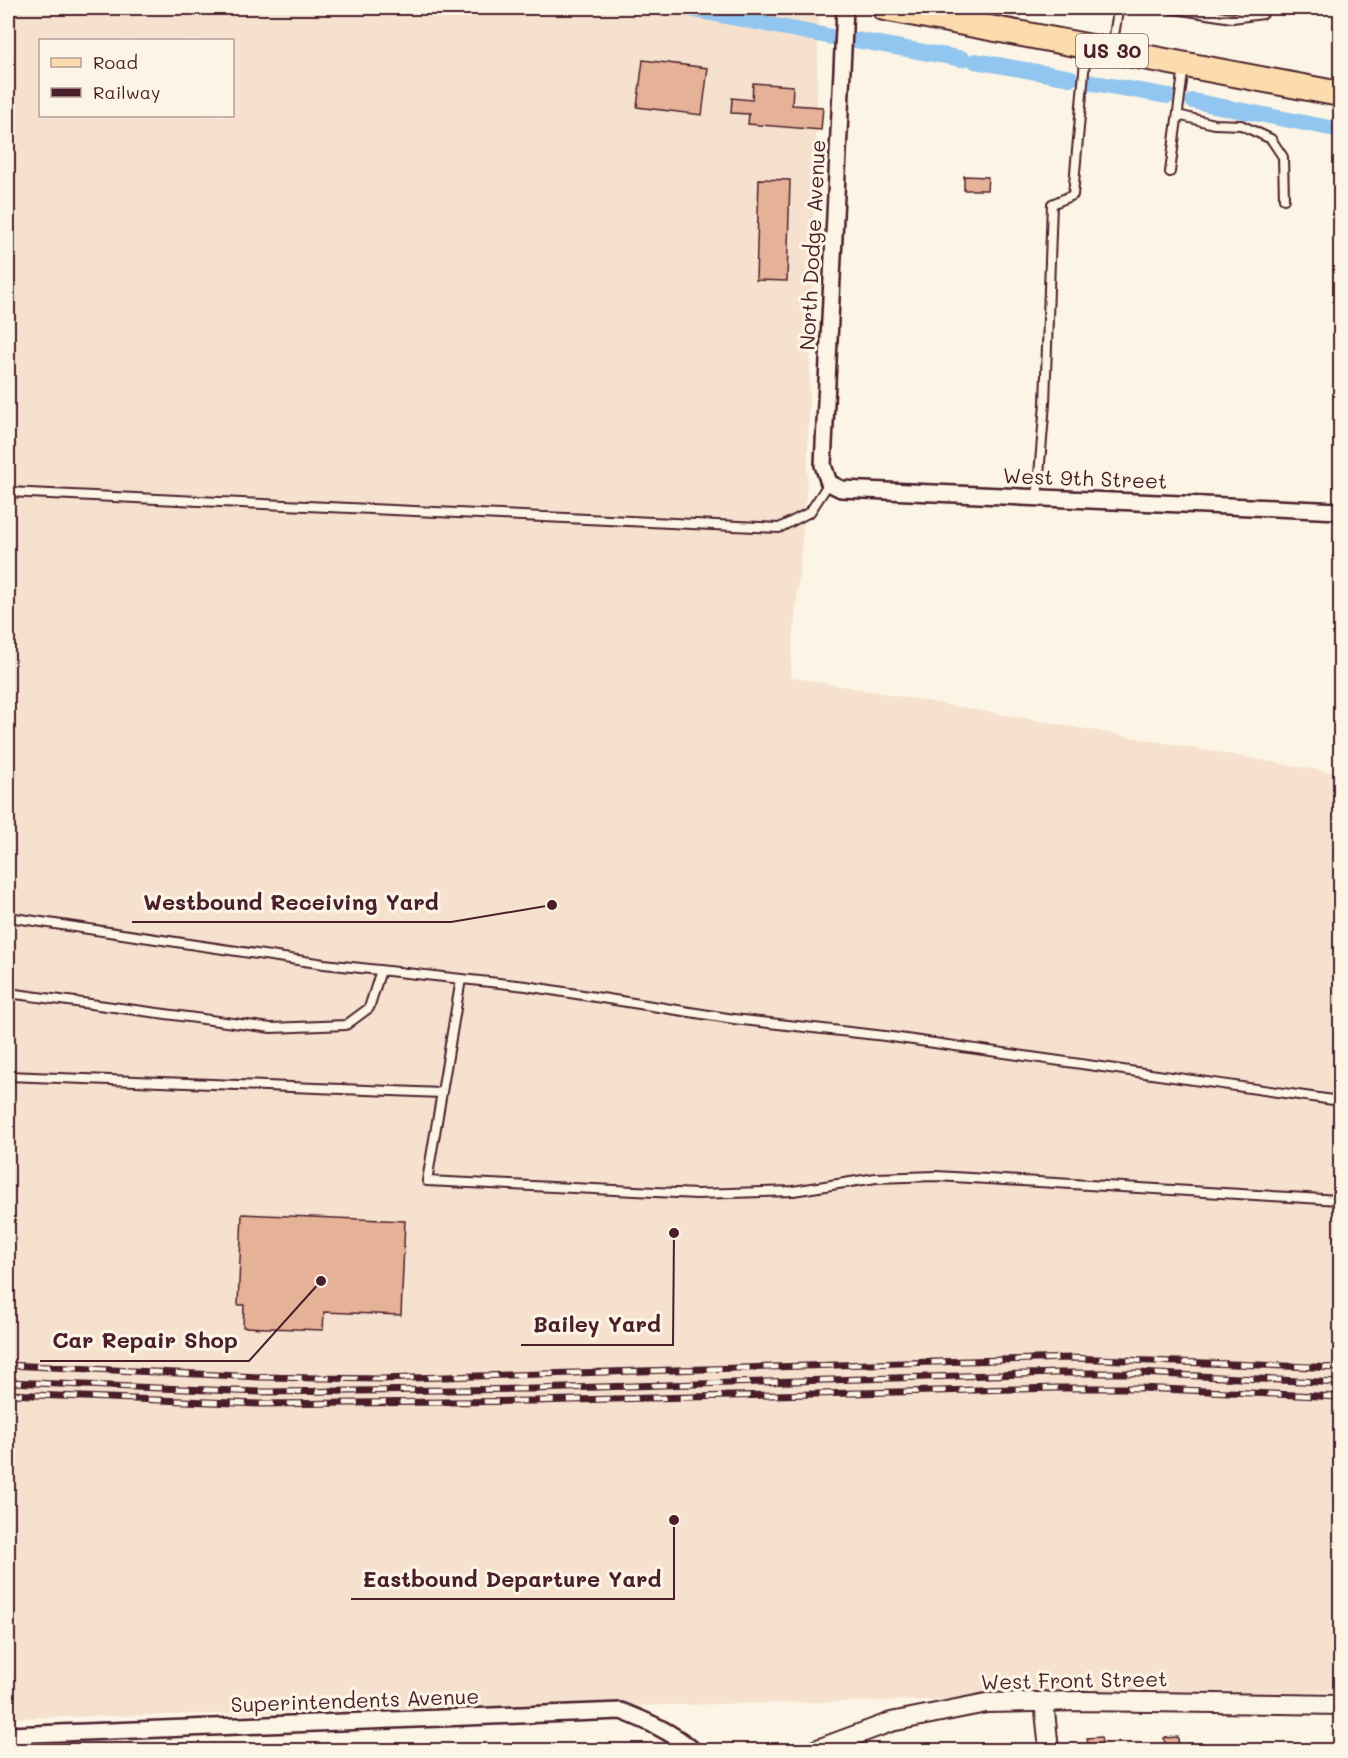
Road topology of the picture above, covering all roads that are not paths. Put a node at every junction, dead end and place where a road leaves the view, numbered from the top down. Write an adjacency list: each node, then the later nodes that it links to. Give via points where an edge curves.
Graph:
1 (845, 8): 13 (street, North Dodge Avenue, via 823,465)
2 (884, 8): 6 (main road, US 30)
3 (1123, 8): 7 (lane, via 1118,11)
4 (1169, 8): 5 (lane, via 1232,18 1263,14)
5 (1265, 8)
6 (1086, 46): 7 (main road, US 30); 15 (lane, via 1073,195 1053,204)
7 (1111, 51): 8 (main road, US 30)
8 (1185, 65): 9 (main road, US 30); 10 (lane)
9 (1341, 94)
10 (1178, 115): 11 (lane); 12 (lane, via 1214,124 1241,125 1271,139 1283,157)
11 (1170, 172)
12 (1284, 199)
13 (829, 483): 14 (lane, via 810,512 779,528); 15 (street, West 9th Street, via 841,489)
14 (8, 492)
15 (1037, 499): 16 (street, West 9th Street)
16 (1341, 511)
17 (8, 917): 18 (lane)
18 (381, 970): 19 (lane); 20 (lane, via 369,1008 346,1025 271,1028)
19 (461, 979): 22 (lane); 23 (lane)
20 (8, 993)
21 (8, 1076): 22 (lane)
22 (442, 1093): 24 (lane, via 427,1181 697,1194 793,1191 876,1178 936,1176)
23 (1341, 1101)
24 (1341, 1200)
25 (1044, 1701): 26 (street, West Front Street); 29 (street, West Front Street, via 986,1703 922,1714); 30 (street)
26 (1341, 1705)
27 (8, 1735): 28 (street, Superintendents Avenue, via 621,1711 656,1726)
28 (693, 1750)
29 (815, 1750)
30 (1049, 1750)

